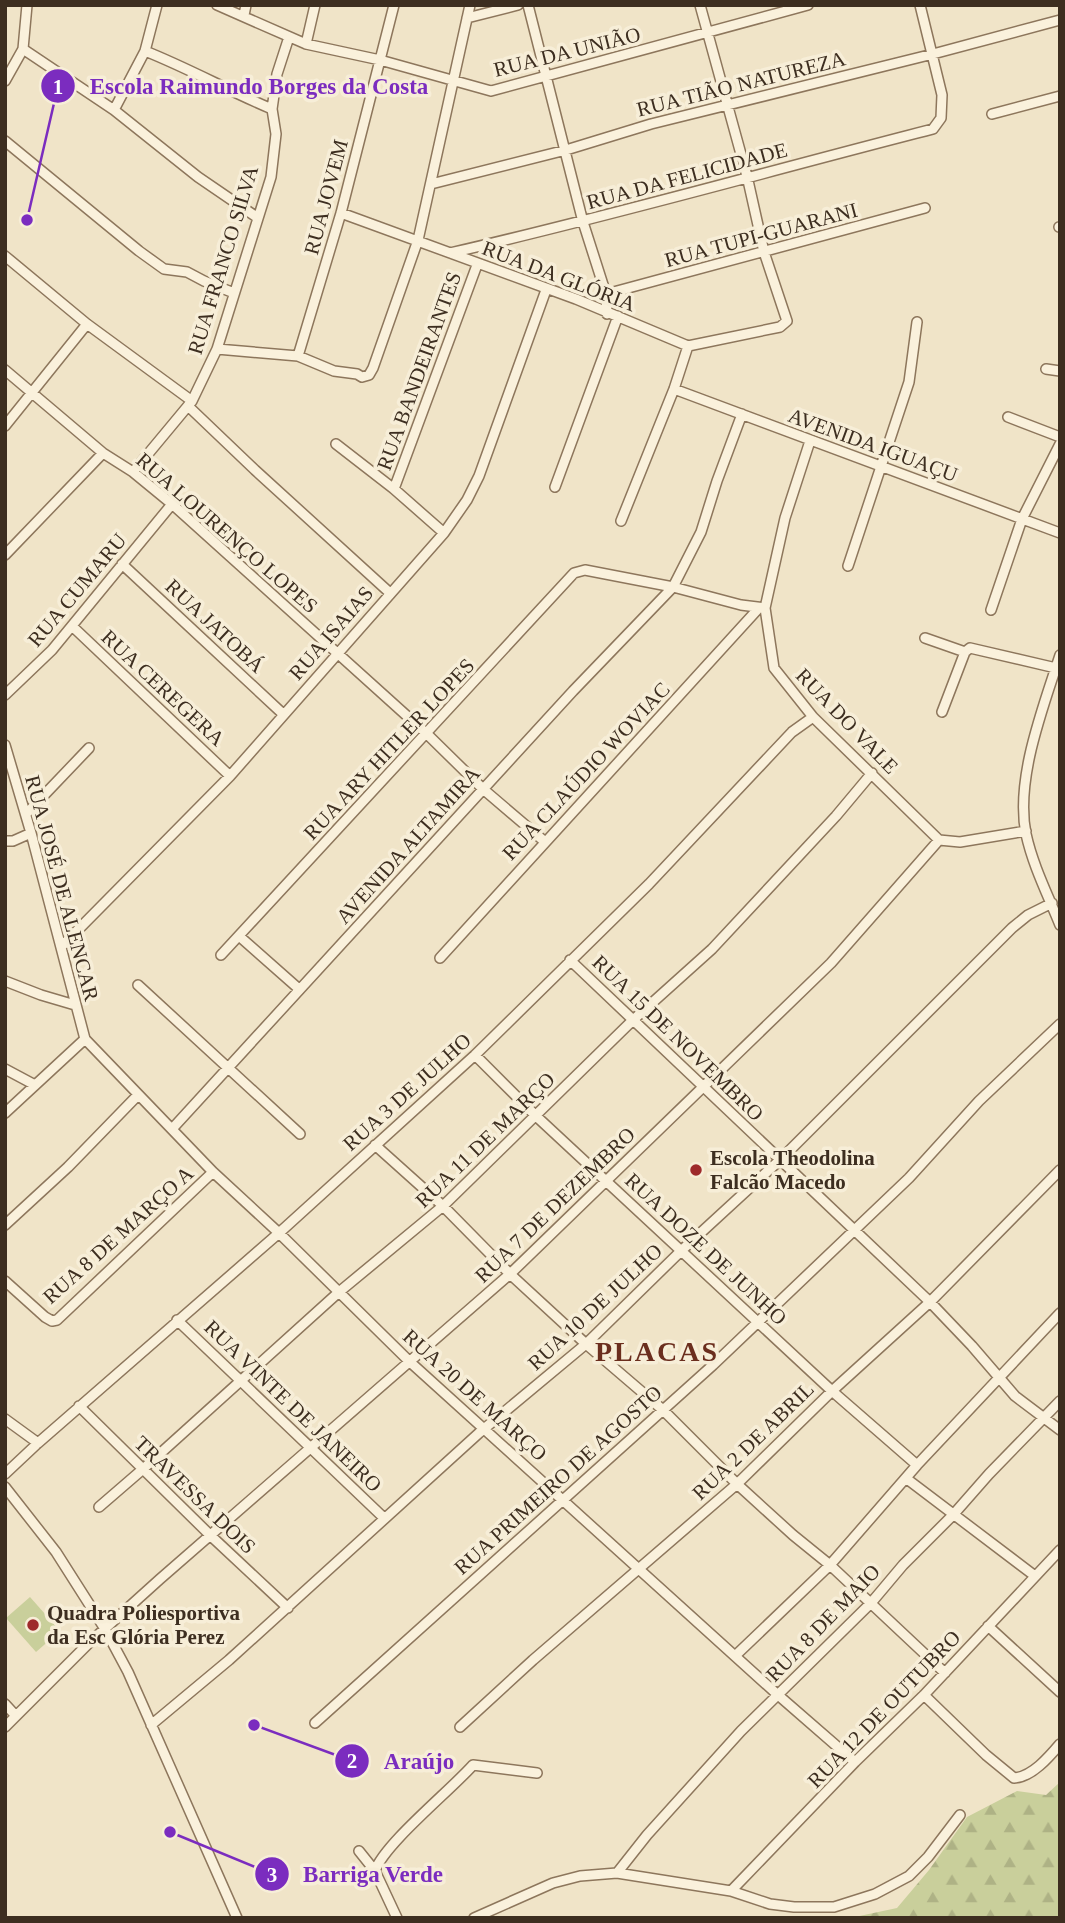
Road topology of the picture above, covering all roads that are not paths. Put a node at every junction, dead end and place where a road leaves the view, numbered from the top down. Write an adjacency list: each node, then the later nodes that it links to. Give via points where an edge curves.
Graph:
1 (27, 5): 19 (street)
2 (157, 5): 20 (street)
3 (217, 5): 13 (street, RUA DA UNIÃO)
4 (246, 5): 13 (street)
5 (315, 5): 18 (street)
6 (394, 5): 22 (street, RUA JOVEM)
7 (470, 5): 14 (street)
8 (518, 5): 14 (street)
9 (528, 5): 23 (street)
10 (700, 5): 16 (street)
11 (808, 5): 16 (street, RUA DA UNIÃO)
12 (919, 5): 21 (street)
13 (244, 16): 17 (street, RUA DA UNIÃO)
14 (467, 18): 25 (street)
15 (1060, 20): 21 (street, RUA TIÃO NATUREZA)
16 (709, 33): 23 (street, RUA DA UNIÃO); 27 (street)
17 (289, 37): 18 (street, RUA DA UNIÃO); 28 (street, RUA FRANCO SILVA)
18 (306, 44): 22 (street, RUA DA UNIÃO)
19 (23, 49): 24 (street); 29 (street)
20 (145, 51): 28 (street); 29 (street)
21 (933, 54): 27 (street, RUA TIÃO NATUREZA); 33 (street, RUA DA FELICIDADE, via 943,107 942,118 933,129)
22 (380, 60): 25 (street, RUA DA UNIÃO); 36 (street, RUA JOVEM)
23 (547, 77): 25 (street, RUA DA UNIÃO, via 491,91); 32 (street)
24 (5, 81)
25 (453, 82): 34 (street)
26 (1060, 96): 30 (street)
27 (728, 105): 32 (street, RUA TIÃO NATUREZA); 33 (street)
28 (272, 109): 37 (street, RUA FRANCO SILVA, via 276,134 271,177)
29 (114, 110): 37 (street)
30 (992, 114)
31 (5, 141): 45 (street, via 164,269 187,272)
32 (566, 150): 34 (street, RUA TIÃO NATUREZA); 38 (street)
33 (747, 176): 38 (street, RUA DA FELICIDADE); 41 (street)
34 (431, 184): 39 (street)
35 (925, 208): 41 (street, RUA TUPI-GUARANI)
36 (341, 213): 39 (street, RUA DA GLÓRIA); 53 (street, RUA JOVEM)
37 (258, 218): 45 (street, RUA FRANCO SILVA)
38 (583, 222): 40 (street, RUA DA FELICIDADE); 46 (street)
39 (418, 240): 40 (street, RUA DA GLÓRIA); 53 (street, via 369,375 334,371)
40 (450, 253): 43 (street, RUA DA GLÓRIA)
41 (764, 253): 46 (street, RUA TUPI-GUARANI); 51 (street, via 786,323)
42 (5, 256): 50 (street)
43 (477, 265): 44 (street, RUA DA GLÓRIA); 71 (street, RUA BANDEIRANTES)
44 (546, 290): 47 (street, RUA DA GLÓRIA); 75 (street, RUA ISAIAS, via 479,476)
45 (234, 293): 52 (street, RUA FRANCO SILVA)
46 (606, 295): 47 (street)
47 (607, 314): 48 (street, RUA DA GLÓRIA)
48 (618, 316): 51 (street, RUA DA GLÓRIA); 70 (street)
49 (917, 322): 68 (street, via 909,382)
50 (87, 324): 58 (street); 59 (street)
51 (688, 346): 57 (street)
52 (217, 349): 53 (street); 59 (street, RUA FRANCO SILVA)
53 (298, 356)
54 (1046, 369): 56 (street)
55 (5, 370): 58 (street, RUA LOURENÇO LOPES)
56 (1060, 371)
57 (674, 389): 60 (street, AVENIDA IGUAÇU); 74 (street)
58 (33, 393): 62 (street); 67 (street, RUA LOURENÇO LOPES)
59 (190, 403): 69 (street, RUA FRANCO SILVA); 81 (street, via 255,470)
60 (742, 414): 64 (street, AVENIDA IGUAÇU); 80 (street, AVENIDA ALTAMIRA, via 701,532)
61 (1008, 417): 63 (street)
62 (5, 426)
63 (1060, 436)
64 (810, 441): 68 (street, AVENIDA IGUAÇU); 82 (street)
65 (336, 444): 71 (street)
66 (1060, 444): 73 (street)
67 (103, 453): 69 (street, RUA LOURENÇO LOPES); 77 (street)
68 (880, 465): 73 (street, AVENIDA IGUAÇU); 79 (street)
69 (133, 472): 72 (street, RUA LOURENÇO LOPES)
70 (555, 487)
71 (394, 489): 75 (street)
72 (172, 504): 78 (street, RUA CUMARU); 87 (street, RUA LOURENÇO LOPES)
73 (1022, 519): 76 (street, AVENIDA IGUAÇU); 83 (street)
74 (621, 520)
75 (444, 533): 81 (street, RUA ISAIAS)
76 (1060, 533)
77 (5, 555)
78 (122, 564): 84 (street, RUA CUMARU); 92 (street, RUA JATOBÁ)
79 (848, 566)
80 (673, 587): 82 (street); 94 (street, RUA ARY HITLER LOPES, via 585,570 570,577); 99 (street, AVENIDA ALTAMIRA)
81 (390, 593): 87 (street, RUA ISAIAS)
82 (762, 609): 93 (street, RUA DO VALE, via 774,668); 104 (street, RUA CLAÚDIO WOVIAC)
83 (991, 610)
84 (72, 626): 90 (street, RUA CUMARU); 98 (street, RUA CEREGERA)
85 (925, 638): 86 (street)
86 (967, 650): 89 (street); 91 (street)
87 (338, 653): 92 (street, RUA ISAIAS); 94 (street, RUA LOURENÇO LOPES)
88 (1060, 655): 89 (street)
89 (1056, 668): 101 (street, via 1025,774)
90 (5, 695)
91 (942, 712)
92 (283, 714): 98 (street, RUA ISAIAS)
93 (813, 717): 97 (street, RUA DO VALE); 112 (street, RUA 3 DE JULHO, via 792,732 649,884)
94 (427, 734): 99 (street, RUA LOURENÇO LOPES); 108 (street, RUA ARY HITLER LOPES)
95 (5, 745): 100 (street, RUA JOSÉ DE ALENCAR)
96 (89, 748): 100 (street)
97 (872, 773): 105 (street, RUA DO VALE); 117 (street, RUA 11 DE MARÇO, via 741,919)
98 (230, 776): 109 (street, RUA ISAIAS)
99 (483, 789): 104 (street, RUA LOURENÇO LOPES); 115 (street, AVENIDA ALTAMIRA)
100 (26, 814): 102 (street, RUA JOSÉ DE ALENCAR)
101 (1026, 831): 105 (street); 106 (street)
102 (31, 833): 103 (street); 109 (street, RUA JOSÉ DE ALENCAR)
103 (5, 841)
104 (544, 841): 111 (street, RUA CLAÚDIO WOVIAC)
105 (939, 841): 124 (street, RUA 7 DE DEZEMBRO, via 831,963)
106 (1052, 903): 107 (street); 131 (street, RUA 10 DE JULHO, via 1012,928)
107 (1060, 925)
108 (239, 936): 110 (street, RUA ARY HITLER LOPES); 115 (street)
109 (61, 947): 116 (street, RUA JOSÉ DE ALENCAR)
110 (221, 955)
111 (440, 958)
112 (570, 960): 117 (street, RUA 15 DE NOVEMBRO); 120 (street, RUA 3 DE JULHO)
113 (5, 981): 116 (street)
114 (138, 985): 121 (street)
115 (299, 989): 121 (street, AVENIDA ALTAMIRA)
116 (75, 1004): 119 (street, RUA JOSÉ DE ALENCAR)
117 (633, 1020): 124 (street, RUA 15 DE NOVEMBRO); 127 (street, RUA 11 DE MARÇO)
118 (1060, 1024): 137 (street, RUA PRIMEIRO DE AGOSTO)
119 (85, 1039): 123 (street); 125 (street, RUA 20 DE MARÇO)
120 (475, 1055): 127 (street, RUA DOZE DE JUNHO); 130 (street, RUA 3 DE JULHO)
121 (229, 1068): 128 (street, AVENIDA ALTAMIRA); 129 (street)
122 (5, 1069): 123 (street)
123 (35, 1085): 126 (street)
124 (704, 1089): 131 (street, RUA 15 DE NOVEMBRO); 134 (street, RUA 7 DE DEZEMBRO)
125 (138, 1095): 128 (street, RUA 20 DE MARÇO); 136 (street)
126 (5, 1113)
127 (536, 1116): 134 (street, RUA DOZE DE JUNHO); 135 (street, RUA 11 DE MARÇO)
128 (172, 1129): 133 (street, RUA 20 DE MARÇO)
129 (300, 1134)
130 (375, 1145): 135 (street); 138 (street, RUA 3 DE JULHO)
131 (781, 1158): 137 (street, RUA 15 DE NOVEMBRO); 139 (street, RUA 10 DE JULHO)
132 (1060, 1170): 143 (street, RUA 2 DE ABRIL)
133 (213, 1172): 138 (street, RUA 20 DE MARÇO); 141 (street, RUA 8 DE MARÇO A, via 57,1320 45,1317)
134 (607, 1181): 139 (street, RUA DOZE DE JUNHO); 140 (street, RUA 7 DE DEZEMBRO)
135 (443, 1206): 140 (street); 142 (street, RUA 11 DE MARÇO)
136 (5, 1225)
137 (855, 1230): 143 (street, RUA 15 DE NOVEMBRO); 146 (street, RUA PRIMEIRO DE AGOSTO)
138 (279, 1233): 142 (street, RUA 20 DE MARÇO); 145 (street, RUA 3 DE JULHO)
139 (681, 1250): 146 (street, RUA DOZE DE JUNHO); 147 (street, RUA 10 DE JULHO)
140 (510, 1274): 147 (street); 148 (street, RUA 7 DE DEZEMBRO)
141 (5, 1281)
142 (339, 1292): 148 (street, RUA 20 DE MARÇO); 150 (street, RUA 11 DE MARÇO)
143 (930, 1302): 149 (street, RUA 15 DE NOVEMBRO); 151 (street, RUA 2 DE ABRIL)
144 (1060, 1313): 149 (street)
145 (177, 1320): 150 (street, RUA VINTE DE JANEIRO); 153 (street, RUA 3 DE JULHO)
146 (758, 1321): 151 (street, RUA DOZE DE JUNHO); 154 (street, RUA PRIMEIRO DE AGOSTO)
147 (586, 1344): 154 (street); 157 (street, RUA 10 DE JULHO)
148 (410, 1362): 157 (street, RUA 20 DE MARÇO); 160 (street, RUA 7 DE DEZEMBRO)
149 (998, 1379): 155 (street, RUA 15 DE NOVEMBRO); 161 (street)
150 (240, 1380): 160 (street, RUA VINTE DE JANEIRO); 162 (street, RUA 11 DE MARÇO)
151 (832, 1391): 161 (street, RUA DOZE DE JUNHO); 165 (street, RUA 2 DE ABRIL)
152 (1060, 1401): 155 (street, RUA 8 DE MAIO)
153 (79, 1406): 159 (street, RUA 3 DE JULHO); 162 (street, TRAVESSA DOIS)
154 (663, 1410): 165 (street); 167 (street, RUA PRIMEIRO DE AGOSTO)
155 (1044, 1418): 158 (street, RUA 15 DE NOVEMBRO); 169 (street, RUA 8 DE MAIO)
156 (5, 1419): 159 (street)
157 (485, 1430): 167 (street, RUA 20 DE MARÇO); 170 (street, RUA 10 DE JULHO)
158 (1060, 1430)
159 (38, 1443): 163 (street, RUA 3 DE JULHO)
160 (312, 1449): 170 (street, RUA VINTE DE JANEIRO); 171 (street, RUA 7 DE DEZEMBRO)
161 (917, 1465): 164 (street)
162 (143, 1469): 168 (street, RUA 11 DE MARÇO); 171 (street, TRAVESSA DOIS)
163 (5, 1474)
164 (907, 1479): 169 (street); 173 (street)
165 (737, 1484): 173 (street); 174 (street, RUA 2 DE ABRIL)
166 (5, 1487): 179 (street, via 56,1552)
167 (563, 1499): 174 (street, RUA 20 DE MARÇO); 187 (street, RUA PRIMEIRO DE AGOSTO)
168 (99, 1507)
169 (953, 1516): 175 (street); 176 (street, RUA 8 DE MAIO)
170 (384, 1518): 177 (street, RUA 10 DE JULHO)
171 (211, 1536): 177 (street, TRAVESSA DOIS); 179 (street, RUA 7 DE DEZEMBRO)
172 (1060, 1549): 175 (street, RUA 12 DE OUTUBRO)
173 (830, 1565): 176 (street); 180 (street)
174 (639, 1570): 180 (street, RUA 20 DE MARÇO); 190 (street, RUA 2 DE ABRIL)
175 (1035, 1576): 178 (street, RUA 12 DE OUTUBRO)
176 (871, 1603): 181 (street); 183 (street, RUA 8 DE MAIO)
177 (288, 1608): 188 (street, RUA 10 DE JULHO)
178 (988, 1626): 181 (street, RUA 12 DE OUTUBRO); 182 (street)
179 (105, 1629): 186 (street, RUA 7 DE DEZEMBRO); 188 (street)
180 (736, 1655): 183 (street, RUA 20 DE MARÇO)
181 (945, 1673): 184 (street, RUA 12 DE OUTUBRO)
182 (1060, 1692)
183 (778, 1695): 192 (street, RUA 20 DE MARÇO); 197 (street, RUA 8 DE MAIO, via 686,1791)
184 (925, 1695): 191 (street, via 1014,1778 1024,1776); 192 (street, RUA 12 DE OUTUBRO)
185 (5, 1704): 186 (street)
186 (16, 1716): 189 (street, RUA 7 DE DEZEMBRO)
187 (315, 1723)
188 (151, 1726): 199 (street)
189 (5, 1727)
190 (460, 1727)
191 (1060, 1744)
192 (855, 1762): 198 (street, RUA 12 DE OUTUBRO)
193 (537, 1773): 196 (street, via 473,1765 378,1862)
194 (960, 1815): 198 (street, via 929,1857 909,1875 855,1901 794,1907)
195 (359, 1851): 196 (street)
196 (375, 1871): 200 (street)
197 (617, 1873): 198 (street); 201 (street, via 553,1883)
198 (731, 1891)
199 (237, 1918)
200 (397, 1918)
201 (474, 1918)

